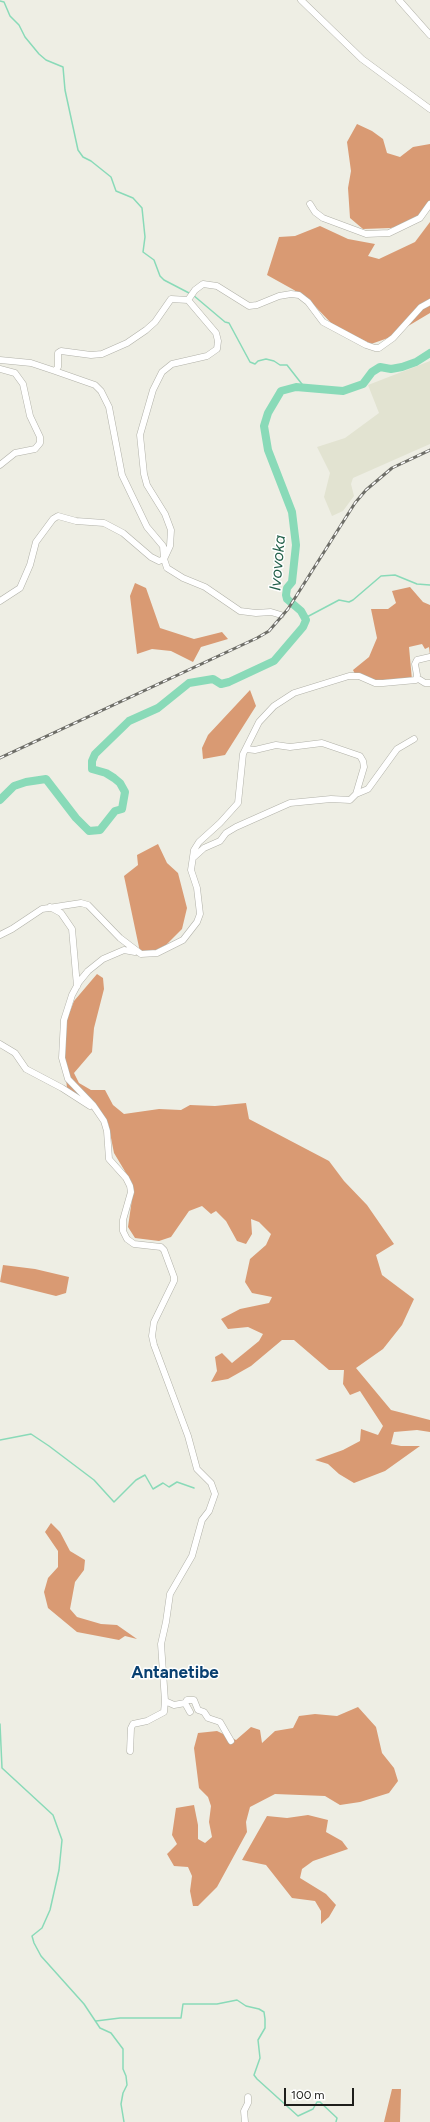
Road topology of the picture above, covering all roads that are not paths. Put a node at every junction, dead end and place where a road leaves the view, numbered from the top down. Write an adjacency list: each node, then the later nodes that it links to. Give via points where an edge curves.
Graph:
1 (301, 0): 4 (street, via 362,59)
2 (399, 0): 3 (street)
3 (430, 35)
4 (430, 109)
5 (310, 204): 6 (street, via 323,218 366,234 389,233 420,218)
6 (430, 204)
7 (188, 299): 8 (street, via 194,290 204,284 217,286 249,306 279,296 299,295 308,302 323,322 375,348 393,338 421,307); 11 (street, via 171,299 146,330 127,343 102,354 61,351 58,354 58,366); 13 (street, via 216,333 217,349 207,356 172,364 162,372 153,390 140,435 146,480 171,530 170,546)
8 (430, 302)
9 (0, 360): 11 (street, via 31,363)
10 (0, 370): 12 (street, via 15,373 23,384 30,416 40,437 40,443 35,449 15,453)
11 (54, 371): 13 (street, via 95,385 101,391 109,408 122,475 147,527 163,546)
12 (0, 465)
13 (164, 560): 14 (street, via 159,561 151,557 123,533 104,523 76,521 58,516 53,518 36,542 20,588); 15 (street, via 167,568 205,587 240,611 271,612)
14 (0, 601)
15 (281, 615)
16 (430, 656): 17 (street, via 417,660)
17 (417, 678): 18 (street); 20 (street, via 410,682 375,683 359,676 349,676 294,693 274,706 259,722)
18 (430, 683)
19 (414, 740): 21 (street, via 397,749 368,789)
20 (246, 749): 21 (street, via 255,750 276,745 310,746 322,743 343,749 360,756 363,761 364,767); 22 (street, via 242,759 238,803 199,842)
21 (356, 794): 22 (street, via 350,800 344,801 331,799 290,803 236,827 226,833 220,841 198,852)
22 (192, 860): 25 (street, via 191,870 199,900 200,914 197,922 183,940 157,953)
23 (50, 907): 24 (street, via 33,914); 25 (street, via 88,905); 26 (street, via 61,913 72,929)
24 (0, 935)
25 (136, 952): 26 (street, via 124,950 103,959 88,971)
26 (77, 986): 28 (street, via 64,1020 62,1058 68,1079)
27 (0, 1044): 28 (street, via 15,1053 26,1069)
28 (96, 1110): 29 (street, via 107,1131 109,1159 130,1186 123,1231 127,1239 134,1244 161,1247 174,1277 174,1282 154,1322 154,1345 192,1446 197,1469 211,1482 215,1494 202,1520 192,1556 170,1594 161,1644)
29 (165, 1701): 30 (street, via 174,1705); 33 (street, via 164,1712 147,1721 133,1724)
30 (185, 1703): 31 (street); 32 (street, via 189,1699 194,1700 198,1710 204,1712 208,1718 220,1722)
31 (190, 1712)
32 (231, 1741)
33 (130, 1751)
34 (248, 2097): 35 (street)
35 (244, 2122)

